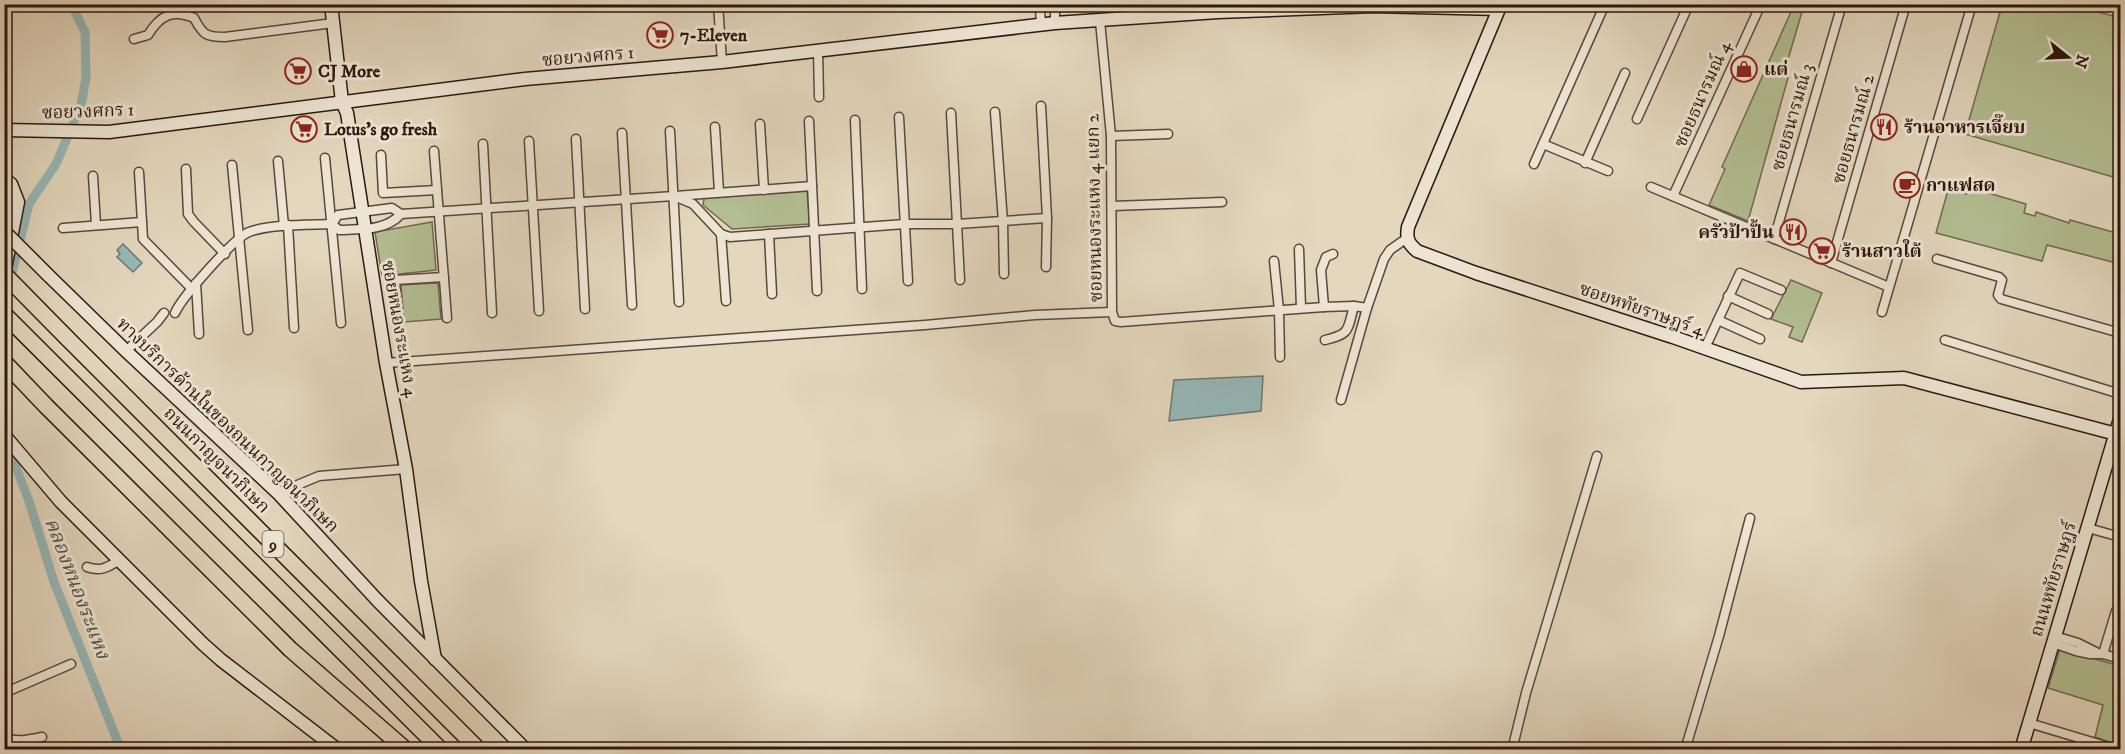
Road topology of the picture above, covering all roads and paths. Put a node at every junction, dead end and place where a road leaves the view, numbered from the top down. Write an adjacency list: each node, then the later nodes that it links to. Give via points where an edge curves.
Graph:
1 (331, 4): 16 (street, ซอยหนองระแหง 4)
2 (718, 4): 21 (street)
3 (1605, 4): 42 (street)
4 (1689, 4): 29 (street)
5 (1761, 4): 61 (street, ซอยธนารมณ์ 4)
6 (1842, 4): 88 (street, ซอยธนารมณ์ 3)
7 (1906, 4): 94 (street, ซอยธนารมณ์ 2)
8 (1972, 4): 102 (street)
9 (1373, 5): 10 (street, ซอยวงศกร 1); 14 (street, ซอยวงศกร 1)
10 (1424, 5): 11 (street, ซอยวงศกร 1)
11 (1500, 7): 87 (street, via 1408,227)
12 (1040, 8): 18 (street)
13 (1054, 9): 17 (street)
14 (1193, 9): 15 (street, ซอยวงศกร 1)
15 (1100, 21): 17 (street, ซอยวงศกร 1); 38 (street, ซอยหนองระแหง 4 แยก 2)
16 (333, 23): 19 (street, via 211,37 201,32 195,18 182,12 158,21 148,35); 24 (street, ซอยหนองระแหง 4)
17 (1055, 23): 18 (street, ซอยวงศกร 1)
18 (1041, 25): 20 (street, ซอยวงศกร 1)
19 (134, 39)
20 (818, 50): 21 (street, ซอยวงศกร 1); 23 (street)
21 (722, 62): 24 (street, ซอยวงศกร 1, via 525,79)
22 (1625, 74): 47 (street)
23 (819, 97)
24 (342, 102): 34 (street, ซอยวงศกร 1, via 109,132); 69 (street, ซอยหนองระแหง 4, via 347,112)
25 (1041, 106): 71 (street)
26 (995, 112): 73 (street)
27 (951, 113): 76 (street)
28 (899, 117): 75 (street)
29 (1637, 119)
30 (855, 120): 79 (street)
31 (809, 121): 55 (street)
32 (760, 124): 58 (street)
33 (715, 127): 59 (street)
34 (4, 130)
35 (670, 131): 60 (street)
36 (622, 134): 62 (street)
37 (1168, 134): 38 (street)
38 (1111, 136): 66 (street, ซอยหนองระแหง 4 แยก 2)
39 (576, 139): 63 (street)
40 (529, 141): 65 (street)
41 (483, 144): 67 (street)
42 (1543, 144): 47 (street); 48 (street)
43 (434, 151): 57 (street)
44 (381, 155): 57 (street, via 383,193)
45 (326, 158): 74 (street)
46 (278, 161): 78 (street)
47 (1585, 163): 51 (street)
48 (1534, 164)
49 (232, 165): 86 (street)
50 (186, 169): 90 (street, via 188,214)
51 (1608, 171)
52 (139, 172): 72 (street)
53 (93, 176): 77 (street)
54 (4, 178): 96 (street, via 11,184 18,202)
55 (812, 186): 58 (street); 83 (street)
56 (1651, 187): 61 (street)
57 (437, 190): 68 (street)
58 (765, 190): 59 (street)
59 (719, 192): 60 (street)
60 (674, 196): 62 (street); 84 (street, via 693,204); 109 (street)
61 (1673, 196): 88 (street)
62 (626, 200): 63 (street); 110 (street)
63 (580, 202): 65 (street); 115 (street)
64 (1222, 202): 66 (street)
65 (534, 205): 67 (street); 117 (street)
66 (1113, 206): 118 (street, ซอยหนองระแหง 4 แยก 2)
67 (486, 208): 68 (street); 120 (street)
68 (438, 211): 70 (street); 98 (street)
69 (362, 212): 70 (street, via 392,208); 74 (street, via 338,215); 81 (street, ซอยหนองระแหง 4)
70 (401, 214): 81 (street, via 392,224)
71 (1047, 218): 73 (street); 95 (street)
72 (142, 222): 77 (street); 101 (street, via 143,239)
73 (1003, 222): 76 (street); 97 (street)
74 (332, 224): 78 (street); 81 (street, via 339,230); 126 (street)
75 (905, 224): 76 (street); 79 (street); 100 (street)
76 (957, 224): 99 (street)
77 (96, 225): 80 (street)
78 (286, 225): 86 (street, via 249,232); 127 (street)
79 (860, 227): 83 (street); 103 (street)
80 (63, 228)
81 (365, 229): 138 (street, ซอยหนองระแหง 4)
82 (4, 231): 135 (street, ทางบริการด้านในของถนนกาญจนาภิเษก, bridge)
83 (814, 231): 85 (street); 105 (street)
84 (721, 234): 85 (street); 108 (street)
85 (769, 234): 106 (street)
86 (239, 238): 90 (street); 128 (street)
87 (1407, 238): 114 (street, via 1384,259); 134 (street, ซอยหทัยราษฎร์ 4, via 1425,255)
88 (1774, 238): 94 (street)
89 (1299, 249): 113 (street)
90 (225, 254): 101 (street)
91 (1333, 254): 112 (street, via 1326,257 1321,270)
92 (1937, 259): 129 (street, via 1999,277 2001,299)
93 (1274, 261): 116 (street)
94 (1831, 262): 102 (street)
95 (1046, 267)
96 (4, 274): 165 (highway, ถนนกาญจนาภิเษก / 9, bridge)
97 (1004, 274)
98 (444, 278): 123 (street); 125 (street, via 394,280)
99 (960, 280)
100 (908, 281)
101 (193, 285): 130 (street); 135 (street, via 169,313)
102 (1889, 287): 119 (street)
103 (862, 290)
104 (1781, 290): 107 (street, via 1740,273)
105 (817, 291)
106 (772, 294)
107 (1728, 296): 122 (street); 124 (street)
108 (726, 301)
109 (679, 302)
110 (632, 305)
111 (1354, 306): 112 (street, ซอยหนองระแหง 4 แยก 2); 114 (street, ซอยหนองระแหง 4 แยก 2); 132 (street, via 1346,333)
112 (1324, 307): 113 (street, ซอยหนองระแหง 4 แยก 2)
113 (1301, 308): 116 (street, ซอยหนองระแหง 4 แยก 2)
114 (1367, 308): 140 (street)
115 (585, 309)
116 (1279, 310): 118 (street, ซอยหนองระแหง 4 แยก 2, via 1121,322 1114,321); 136 (street)
117 (539, 311)
118 (1112, 312): 138 (street)
119 (1882, 312)
120 (492, 313)
121 (4, 314): 164 (highway, 9)
122 (1768, 314)
123 (447, 318)
124 (1718, 320): 131 (street); 134 (street)
125 (397, 321)
126 (341, 322)
127 (294, 328)
128 (248, 330)
129 (2121, 333)
130 (199, 334)
131 (1760, 339)
132 (1325, 340)
133 (1945, 340): 139 (street)
134 (1705, 348): 142 (street, ซอยหทัยราษฎร์ 4, via 1801,382 1904,378)
135 (126, 351): 146 (street, ทางบริการด้านในของถนนกาญจนาภิเษก)
136 (1280, 357)
137 (4, 362): 163 (highway, via 290,649)
138 (386, 363): 145 (street, ซอยหนองระแหง 4)
139 (2121, 394)
140 (1341, 399)
141 (2121, 419): 142 (street, ถนนหทัยราษฎร์)
142 (2116, 434): 148 (street, ถนนหทัยราษฎร์)
143 (4, 435): 150 (street, via 61,502)
144 (1597, 456): 167 (street)
145 (406, 469): 146 (street, via 319,476); 155 (street, ซอยหนองระแหง 4)
146 (278, 493): 155 (street, ทางบริการด้านในของถนนกาญจนาภิเษก)
147 (1750, 518): 168 (street)
148 (2088, 528): 149 (street); 153 (street, ถนนหทัยราษฎร์)
149 (2121, 537)
150 (120, 560): 151 (street, via 96,571); 162 (street, via 221,660)
151 (87, 567)
152 (2121, 612): 154 (street, via 2116,610)
153 (2054, 640): 154 (street, via 2078,643); 159 (street, ถนนหทัยราษฎร์)
154 (2100, 654): 156 (street)
155 (435, 659): 166 (street, ทางบริการด้านในของถนนกาญจนาภิเษก)
156 (2121, 659)
157 (71, 664): 158 (street)
158 (4, 693)
159 (2029, 723): 169 (street, ถนนหทัยราษฎร์); 170 (street)
160 (42, 737): 161 (street, via 26,741)
161 (4, 738)
162 (338, 750)
163 (406, 750)
164 (441, 750)
165 (479, 750)
166 (526, 750)
167 (1512, 750)
168 (1685, 750)
169 (2021, 750)
170 (2119, 750)

